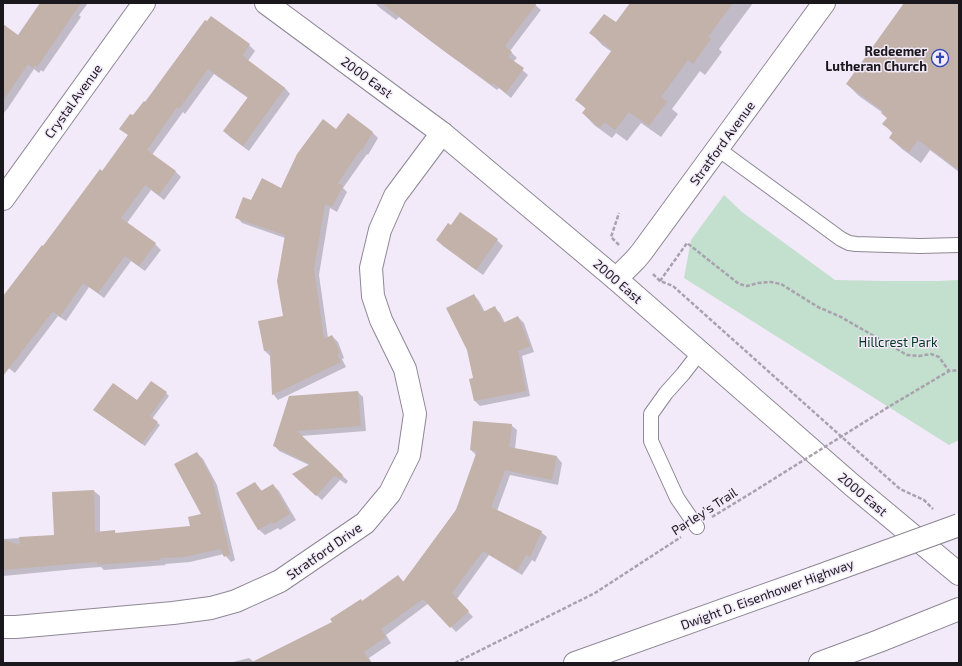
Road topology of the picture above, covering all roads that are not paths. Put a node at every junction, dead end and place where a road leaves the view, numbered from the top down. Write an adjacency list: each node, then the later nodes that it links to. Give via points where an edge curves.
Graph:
1 (144, 3): 6 (main road, Crystal Avenue)
2 (266, 3): 4 (main road, 2000 East)
3 (824, 3): 5 (main road, Stratford Avenue)
4 (442, 133): 8 (main road, 2000 East); 14 (main road, Stratford Drive, via 396,196 380,230 371,268 373,296 405,369 415,414 409,455 390,493 365,523 280,582 236,601 210,608 173,613)
5 (718, 149): 7 (lane, via 849,243 888,246); 8 (main road, Stratford Avenue, via 636,260)
6 (3, 198)
7 (959, 244)
8 (616, 279): 9 (main road, 2000 East)
9 (700, 352): 11 (lane, via 651,414 651,441 677,498); 12 (main road, 2000 East, via 852,485)
10 (959, 525): 15 (main road, Dwight D. Eisenhower Highway, bridge)
11 (697, 527)
12 (959, 574)
13 (959, 609): 16 (main road)
14 (3, 627)
15 (575, 663)
16 (820, 663)

